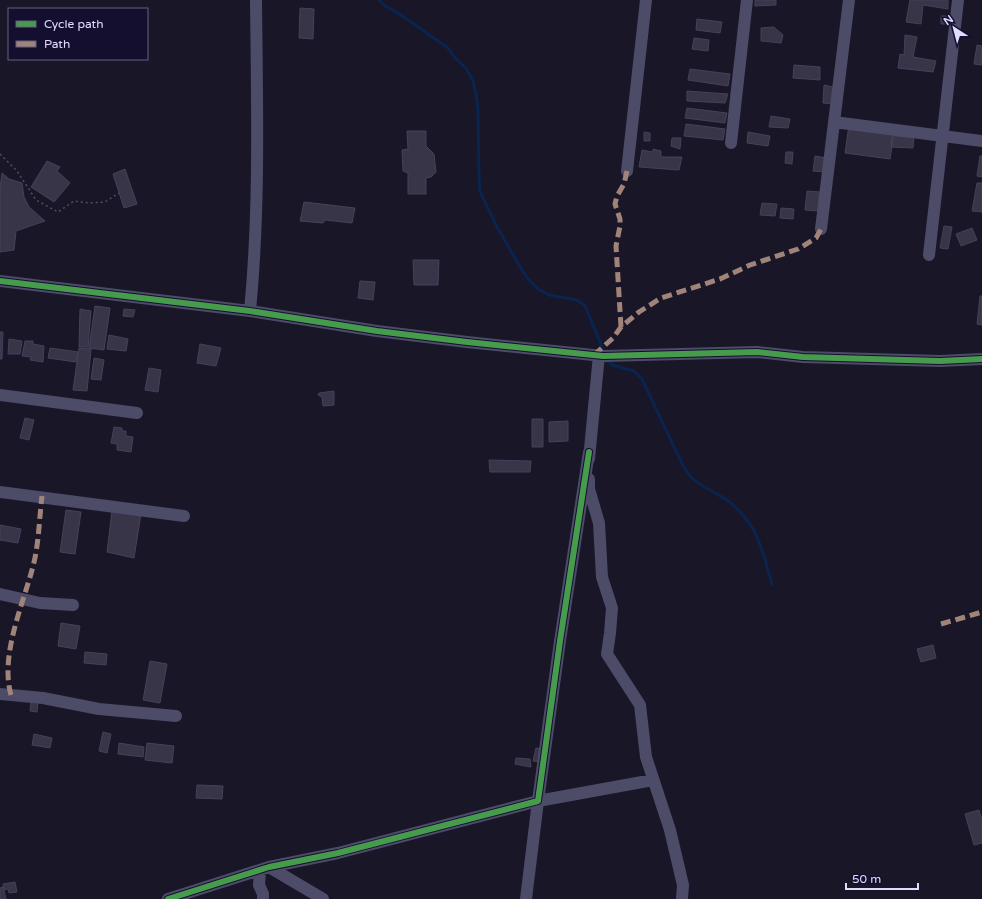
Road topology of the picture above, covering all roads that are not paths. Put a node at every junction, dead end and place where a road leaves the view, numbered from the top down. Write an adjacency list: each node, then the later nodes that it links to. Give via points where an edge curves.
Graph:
1 (256, 0): 14 (street, via 258,171)
2 (646, 0): 10 (street)
3 (747, 0): 9 (street)
4 (849, 0): 6 (street)
5 (958, 0): 7 (street)
6 (834, 122): 7 (street); 11 (street)
7 (943, 135): 8 (street); 12 (street)
8 (982, 141)
9 (731, 143)
10 (627, 171)
11 (821, 229)
12 (929, 255)
13 (0, 280): 14 (street)
14 (250, 311): 15 (street, via 384,332)
15 (599, 356): 16 (street, via 757,352 803,357 940,361); 19 (street)
16 (982, 359)
17 (0, 395): 18 (street)
18 (137, 413)
19 (589, 452): 26 (street, via 589,489 599,523 602,577 612,608 607,654 640,704 646,757); 27 (street)
20 (0, 492): 21 (street)
21 (184, 516)
22 (0, 594): 23 (street, via 40,603)
23 (74, 605)
24 (0, 694): 25 (street, via 44,698 99,709)
25 (176, 716)
26 (653, 780): 27 (street); 33 (street, via 670,830 683,885)
27 (538, 800): 28 (street, via 338,853); 32 (street)
28 (264, 869): 29 (street); 30 (street, via 259,885); 31 (street)
29 (168, 899)
30 (263, 899)
31 (323, 899)
32 (526, 899)
33 (682, 899)

